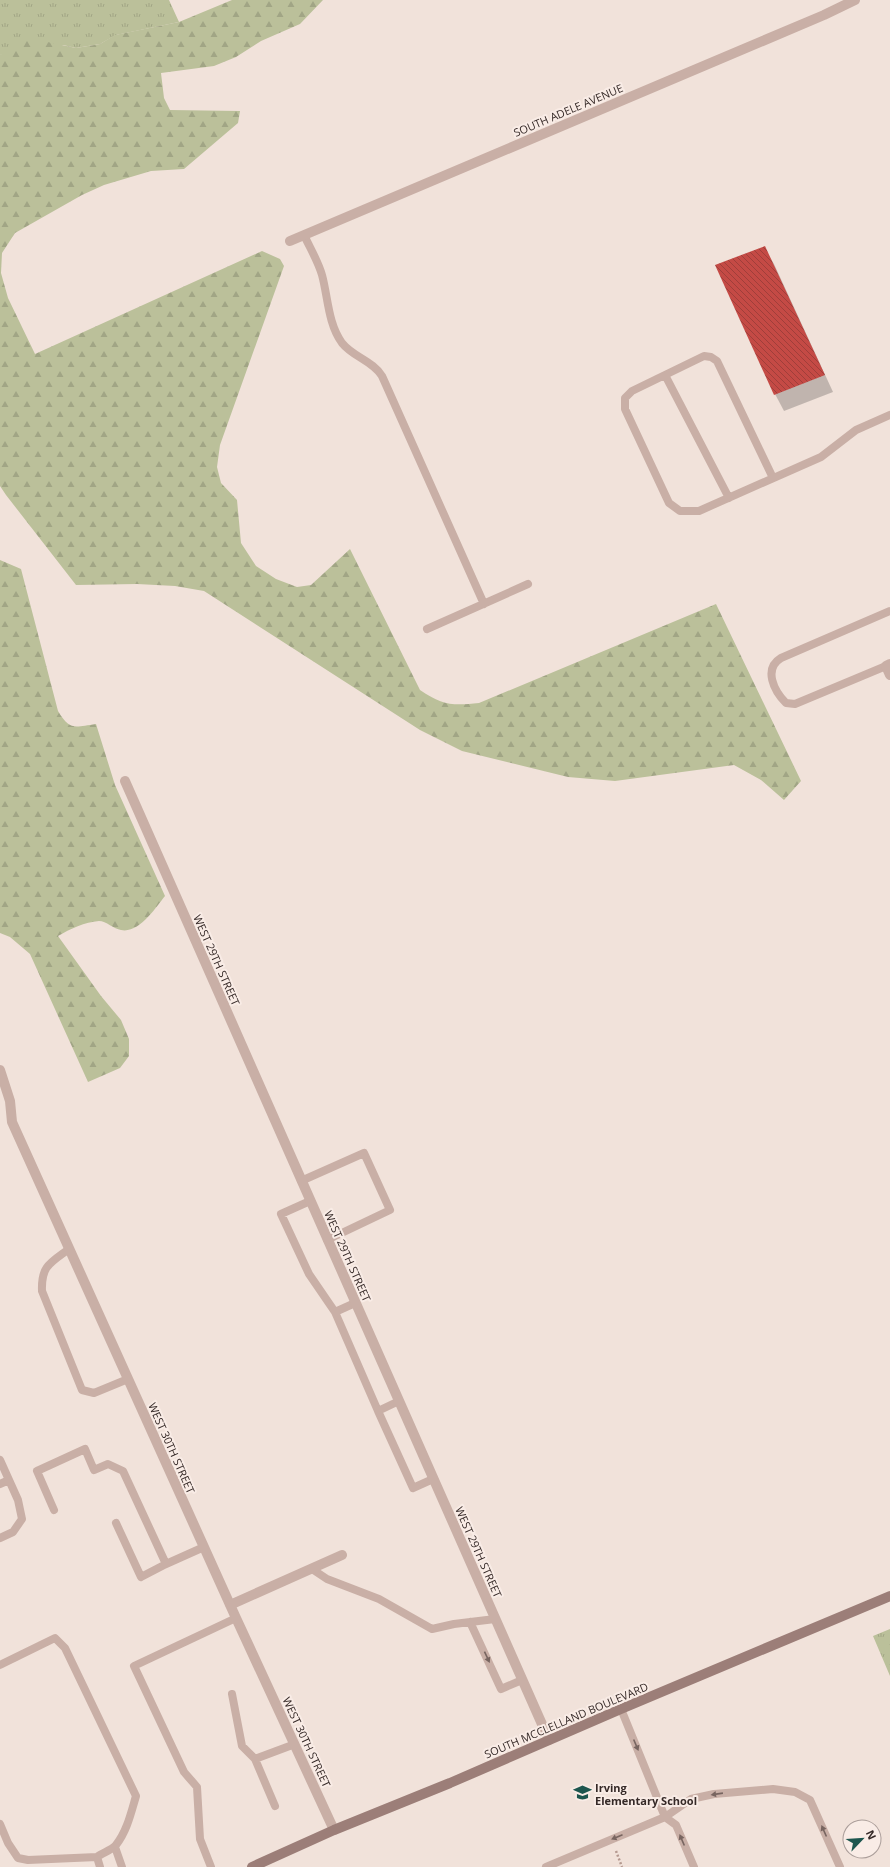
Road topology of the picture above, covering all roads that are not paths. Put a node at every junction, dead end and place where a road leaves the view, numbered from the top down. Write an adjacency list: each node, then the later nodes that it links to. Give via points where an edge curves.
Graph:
1 (856, 0): 2 (street, SOUTH ADELE AVENUE, via 824,16)
2 (304, 235): 3 (street, SOUTH ADELE AVENUE); 9 (lane, via 322,276 328,307 338,334 346,347 377,369 382,376)
3 (290, 241)
4 (665, 375): 6 (lane, via 704,356 717,361); 7 (lane); 7 (lane, via 632,391 625,398 625,409 669,503 680,511 699,511)
5 (890, 415): 6 (lane, via 856,430 821,457)
6 (773, 478): 7 (lane)
7 (729, 498)
8 (528, 584): 9 (lane)
9 (484, 604): 11 (lane)
10 (890, 611): 12 (lane, via 781,658 775,662 772,670 772,682 786,703 795,704)
11 (427, 629)
12 (889, 669)
13 (125, 782): 15 (street, WEST 29TH STREET)
14 (0, 1070): 18 (street, WEST 30TH STREET, via 10,1101 12,1122)
15 (301, 1181): 16 (street, WEST 29TH STREET); 17 (lane, via 364,1154 390,1210)
16 (310, 1201): 17 (street, WEST 29TH STREET); 20 (lane, via 280,1214 309,1274)
17 (327, 1240): 19 (street, WEST 29TH STREET)
18 (69, 1249): 21 (street, WEST 30TH STREET); 21 (lane, via 48,1264 41,1278 42,1291 82,1390 94,1393)
19 (355, 1302): 20 (lane); 22 (street, WEST 29TH STREET)
20 (335, 1312): 23 (lane)
21 (128, 1379): 31 (street, WEST 30TH STREET)
22 (399, 1401): 23 (lane); 25 (street, WEST 29TH STREET)
23 (378, 1411): 25 (lane, via 413,1488)
24 (0, 1460): 26 (lane)
25 (433, 1479): 38 (street, WEST 29TH STREET)
26 (9, 1480): 27 (lane); 30 (lane, via 18,1500 22,1519 13,1532)
27 (0, 1484)
28 (54, 1510): 33 (lane, via 37,1471 85,1450 94,1470 108,1464 123,1470)
29 (116, 1523): 33 (lane, via 141,1577)
30 (0, 1538)
31 (204, 1547): 33 (lane); 36 (street, WEST 30TH STREET)
32 (342, 1555): 34 (street)
33 (166, 1564)
34 (312, 1569): 36 (street); 39 (lane, via 327,1579 379,1599 432,1629)
35 (890, 1596): 43 (main road, SOUTH MCCLELLAND BOULEVARD)
36 (230, 1605): 37 (street, WEST 30TH STREET)
37 (236, 1618): 45 (street, WEST 30TH STREET); 56 (lane, via 134,1666 184,1772 197,1787 200,1838)
38 (495, 1619): 39 (lane); 41 (street, WEST 29TH STREET)
39 (470, 1622): 41 (lane, one-way to 41, via 501,1689)
40 (0, 1665): 51 (lane, via 55,1638 65,1648 136,1796 127,1825)
41 (522, 1680): 44 (street, WEST 29TH STREET)
42 (232, 1694): 46 (lane, via 242,1746)
43 (621, 1709): 44 (main road, SOUTH MCCLELLAND BOULEVARD); 48 (lane, one-way to 48)
44 (549, 1740): 50 (main road, SOUTH MCCLELLAND BOULEVARD)
45 (295, 1744): 46 (lane); 50 (street, WEST 30TH STREET)
46 (255, 1759): 47 (lane)
47 (275, 1806)
48 (665, 1817): 58 (lane, one-way to 58); 59 (lane, one-way to 48, via 676,1824); 60 (lane, one-way to 48, via 810,1800 795,1792 773,1789 714,1794 691,1799)
49 (0, 1824): 52 (lane, via 18,1858 28,1860)
50 (334, 1830): 53 (main road, SOUTH MCCLELLAND BOULEVARD)
51 (115, 1847): 52 (lane); 55 (lane)
52 (97, 1857): 54 (lane)
53 (269, 1864): 57 (main road, SOUTH MCCLELLAND BOULEVARD)
54 (100, 1867)
55 (122, 1867)
56 (210, 1867)
57 (252, 1867)
58 (546, 1867)
59 (694, 1867)
60 (840, 1867)

